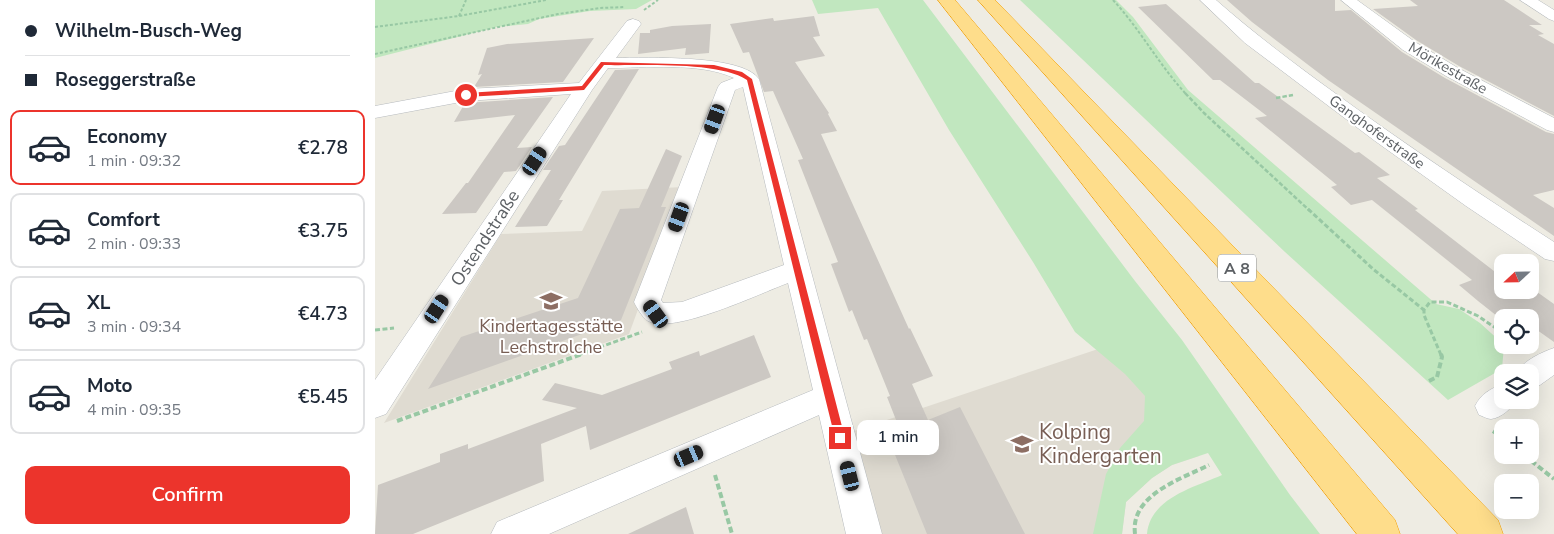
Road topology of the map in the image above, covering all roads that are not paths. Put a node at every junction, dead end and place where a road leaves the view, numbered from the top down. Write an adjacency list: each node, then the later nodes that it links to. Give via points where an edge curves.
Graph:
1 (945, 0): 21 (highway)
2 (986, 0): 22 (highway, A 8)
3 (1207, 0): 13 (street, Ganghoferstraße, via 1251,40 1383,138)
4 (1348, 0): 12 (street, Mörikestraße, via 1409,46)
5 (1527, 0): 7 (street)
6 (634, 13): 8 (street, Ostendstraße)
7 (1554, 16)
8 (603, 63): 9 (street, via 714,66); 10 (street, Ostendstraße)
9 (749, 79): 14 (street); 14 (street, via 727,87 647,302 656,314 683,312)
10 (584, 88): 11 (street, via 466,95); 18 (street, Ostendstraße)
11 (375, 112)
12 (1554, 126)
13 (1554, 253)
14 (797, 270): 17 (street)
15 (1554, 359): 16 (street)
16 (1539, 370)
17 (830, 396): 19 (street); 20 (street)
18 (375, 405)
19 (509, 534)
20 (864, 534)
21 (1381, 534)
22 (1484, 534)

